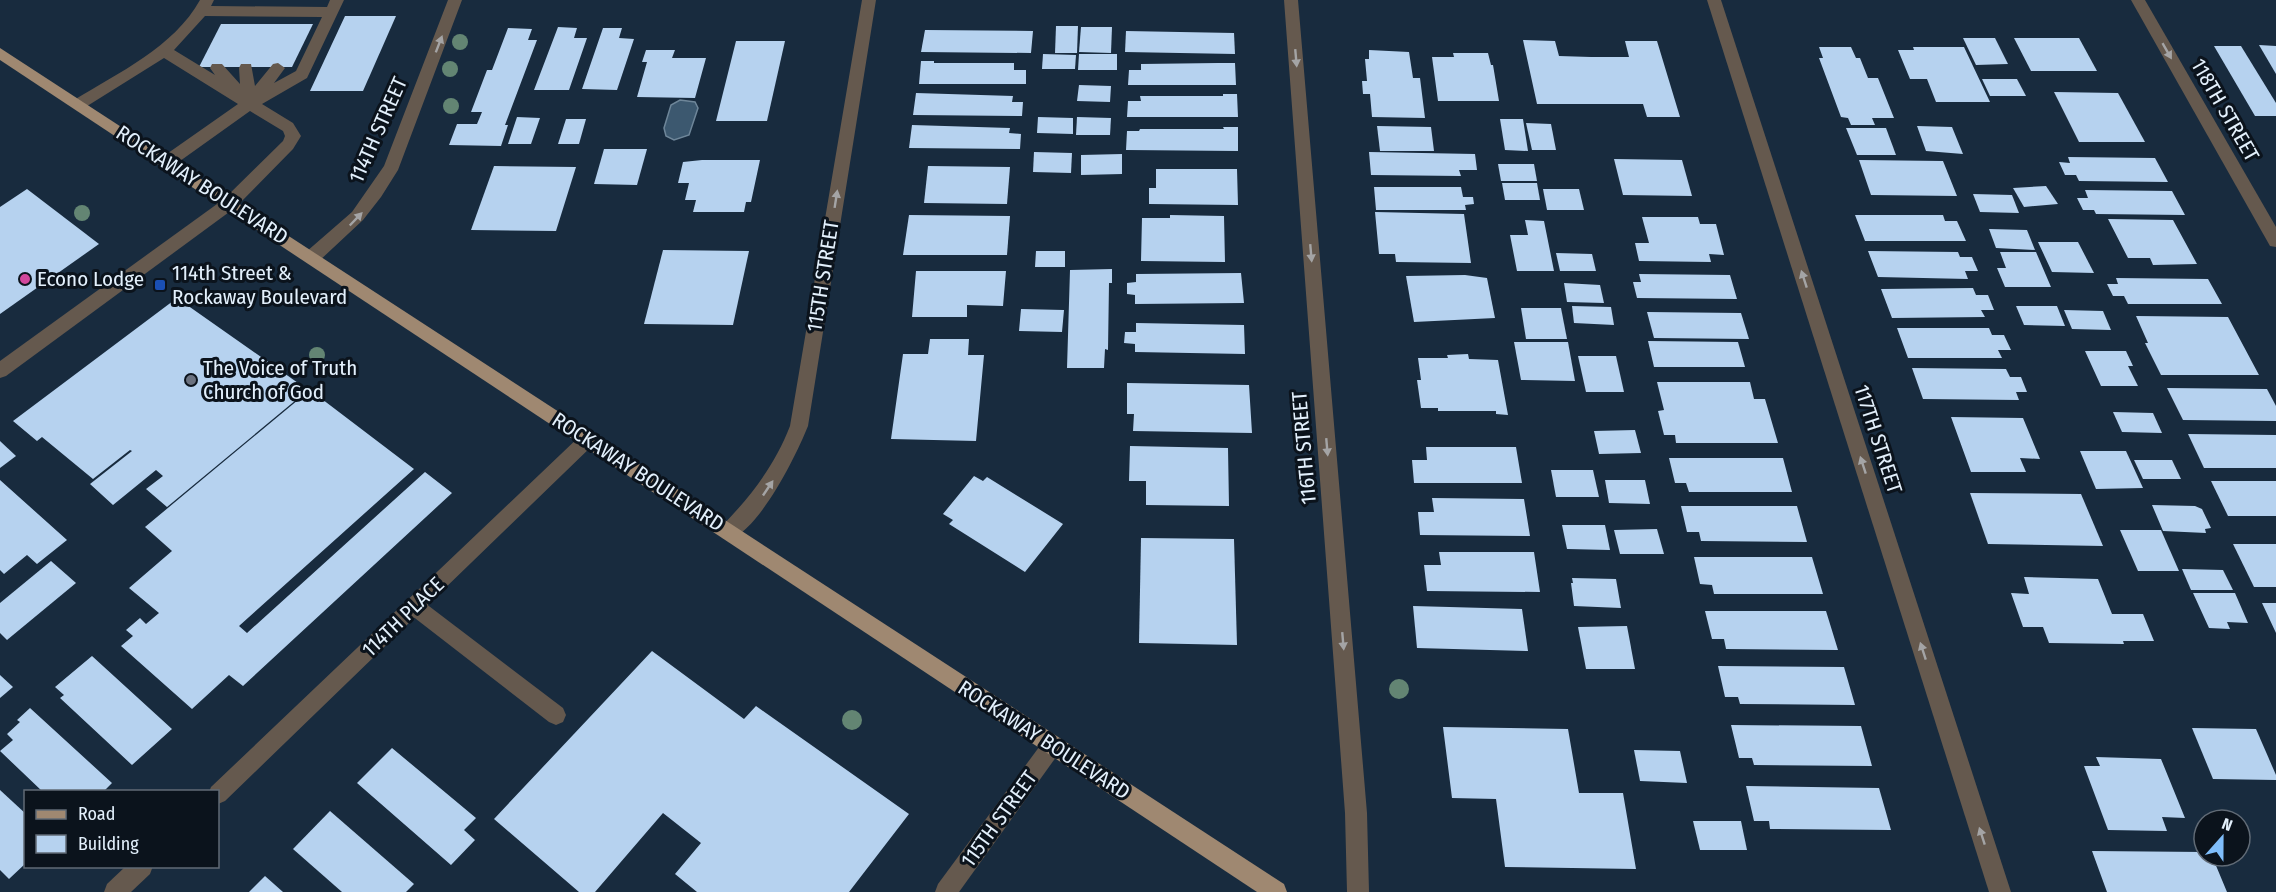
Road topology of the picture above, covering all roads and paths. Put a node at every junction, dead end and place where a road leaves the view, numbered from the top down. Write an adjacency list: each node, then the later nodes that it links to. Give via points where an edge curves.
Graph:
1 (455, 0): 18 (street, 114TH STREET, one-way to 1, via 362,213 392,166)
2 (869, 0): 21 (street, 115TH STREET, one-way to 2, via 762,497 799,426)
3 (1291, 0): 30 (street, 116TH STREET, one-way to 30, via 1356,813)
4 (1714, 0): 31 (street, 117TH STREET, one-way to 4)
5 (2138, 0): 17 (street, 118TH STREET, one-way to 17)
6 (204, 5): 7 (street, via 242,17 270,18 303,18); 8 (street)
7 (334, 6): 14 (street, via 302,74)
8 (164, 51): 13 (street); 14 (street)
9 (0, 53): 13 (main road, ROCKAWAY BOULEVARD)
10 (217, 68): 14 (street)
11 (246, 68): 14 (street)
12 (278, 68): 14 (street)
13 (79, 104): 15 (main road, ROCKAWAY BOULEVARD)
14 (249, 104): 15 (street); 16 (street, via 288,127 293,136)
15 (168, 162): 16 (main road, ROCKAWAY BOULEVARD)
16 (230, 203): 18 (main road, ROCKAWAY BOULEVARD); 19 (street)
17 (2276, 242)
18 (312, 257): 20 (main road, ROCKAWAY BOULEVARD)
19 (0, 371)
20 (588, 440): 21 (main road, ROCKAWAY BOULEVARD); 22 (street, 114TH PLACE)
21 (729, 532): 24 (main road, ROCKAWAY BOULEVARD)
22 (414, 606): 23 (street); 25 (street, 114TH PLACE)
23 (556, 715)
24 (1052, 746): 28 (street, 115TH STREET); 29 (main road, ROCKAWAY BOULEVARD)
25 (219, 793)
26 (141, 868): 27 (street)
27 (116, 892)
28 (946, 892)
29 (1275, 892)
30 (1358, 892)
31 (2000, 892)

